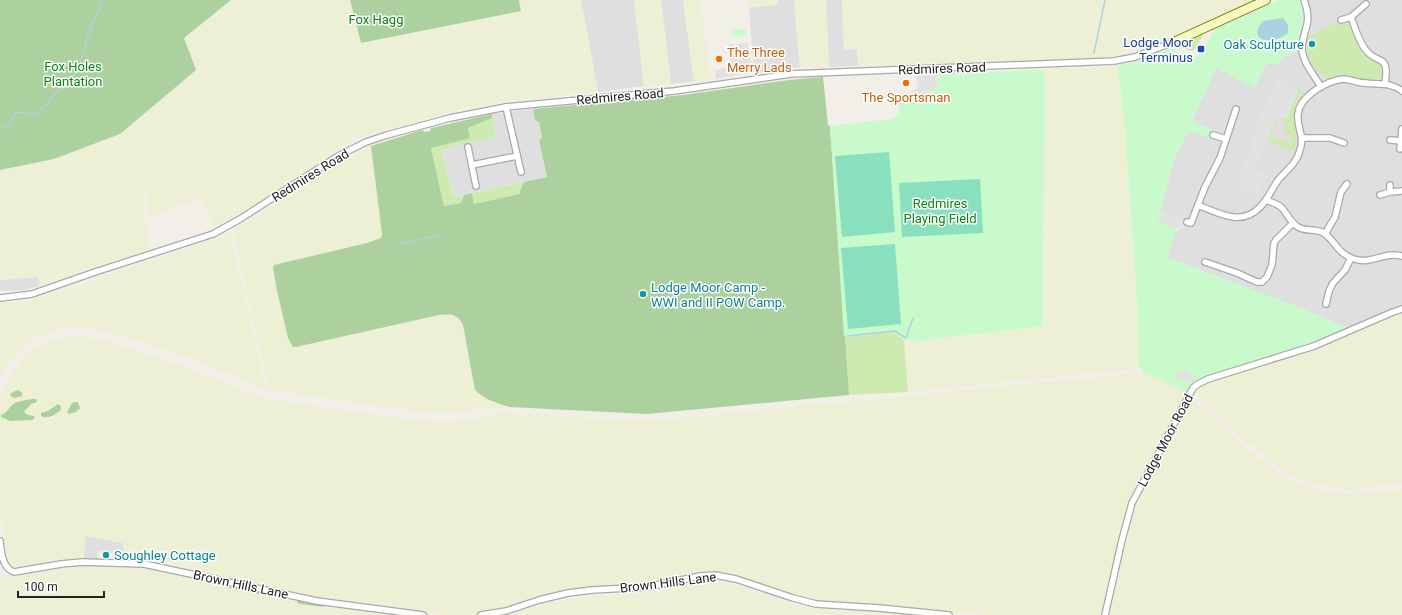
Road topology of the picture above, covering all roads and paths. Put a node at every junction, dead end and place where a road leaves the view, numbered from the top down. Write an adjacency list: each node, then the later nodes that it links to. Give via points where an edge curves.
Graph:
1 (1266, 0): 6 (street, Redmires Road)
2 (1304, 0): 8 (street, via 1309,18 1302,49 1303,56)
3 (1366, 4): 4 (street)
4 (1351, 17): 5 (street); 7 (street, via 1365,49 1386,66)
5 (1341, 20)
6 (1176, 41): 10 (street, Redmires Road, via 1114,61 791,74 674,90)
7 (1385, 83): 8 (street, via 1371,84 1344,79); 9 (street)
8 (1321, 87): 14 (street, via 1308,96 1300,107 1298,116)
9 (1402, 91)
10 (506, 107): 21 (street); 36 (street, Redmires Road, via 429,123 366,142 338,156 213,234 32,294)
11 (1236, 109): 15 (street)
12 (1402, 129): 17 (street)
13 (1213, 135): 15 (street)
14 (1302, 138): 18 (street, via 1330,138); 28 (street, via 1297,159)
15 (1226, 139): 29 (street)
16 (1390, 140): 17 (street)
17 (1401, 141): 20 (street)
18 (1344, 143)
19 (468, 147): 22 (street)
20 (1400, 149)
21 (517, 156): 22 (street); 23 (street)
22 (472, 165): 25 (street)
23 (521, 172)
24 (1347, 184): 32 (street, via 1341,192 1335,217)
25 (476, 186)
26 (1402, 191): 27 (street, via 1390,188)
27 (1380, 195)
28 (1266, 200): 29 (street, via 1254,213 1236,218); 30 (street, via 1280,206)
29 (1198, 205): 31 (street)
30 (1293, 222): 32 (street, via 1304,230 1321,231); 35 (street, via 1274,243 1272,265 1262,282)
31 (1189, 223)
32 (1326, 234): 34 (street, via 1340,251)
33 (1402, 256): 34 (street, via 1389,254 1366,261)
34 (1351, 258): 37 (street, via 1329,290)
35 (1205, 262)
36 (0, 298)
37 (1326, 304)
38 (1402, 310): 44 (street, Lodge Moor Road, via 1314,346 1205,380 1195,386 1132,503)
39 (0, 541): 41 (street, Brown Hills Lane, via 3,560 10,571 82,562 144,564 317,601)
40 (504, 613): 42 (street, Brown Hills Lane); 43 (street, Brown Hills Lane, via 568,593 648,587 715,575 736,579 808,602)
41 (423, 615)
42 (480, 615)
43 (949, 615)
44 (1105, 615)

